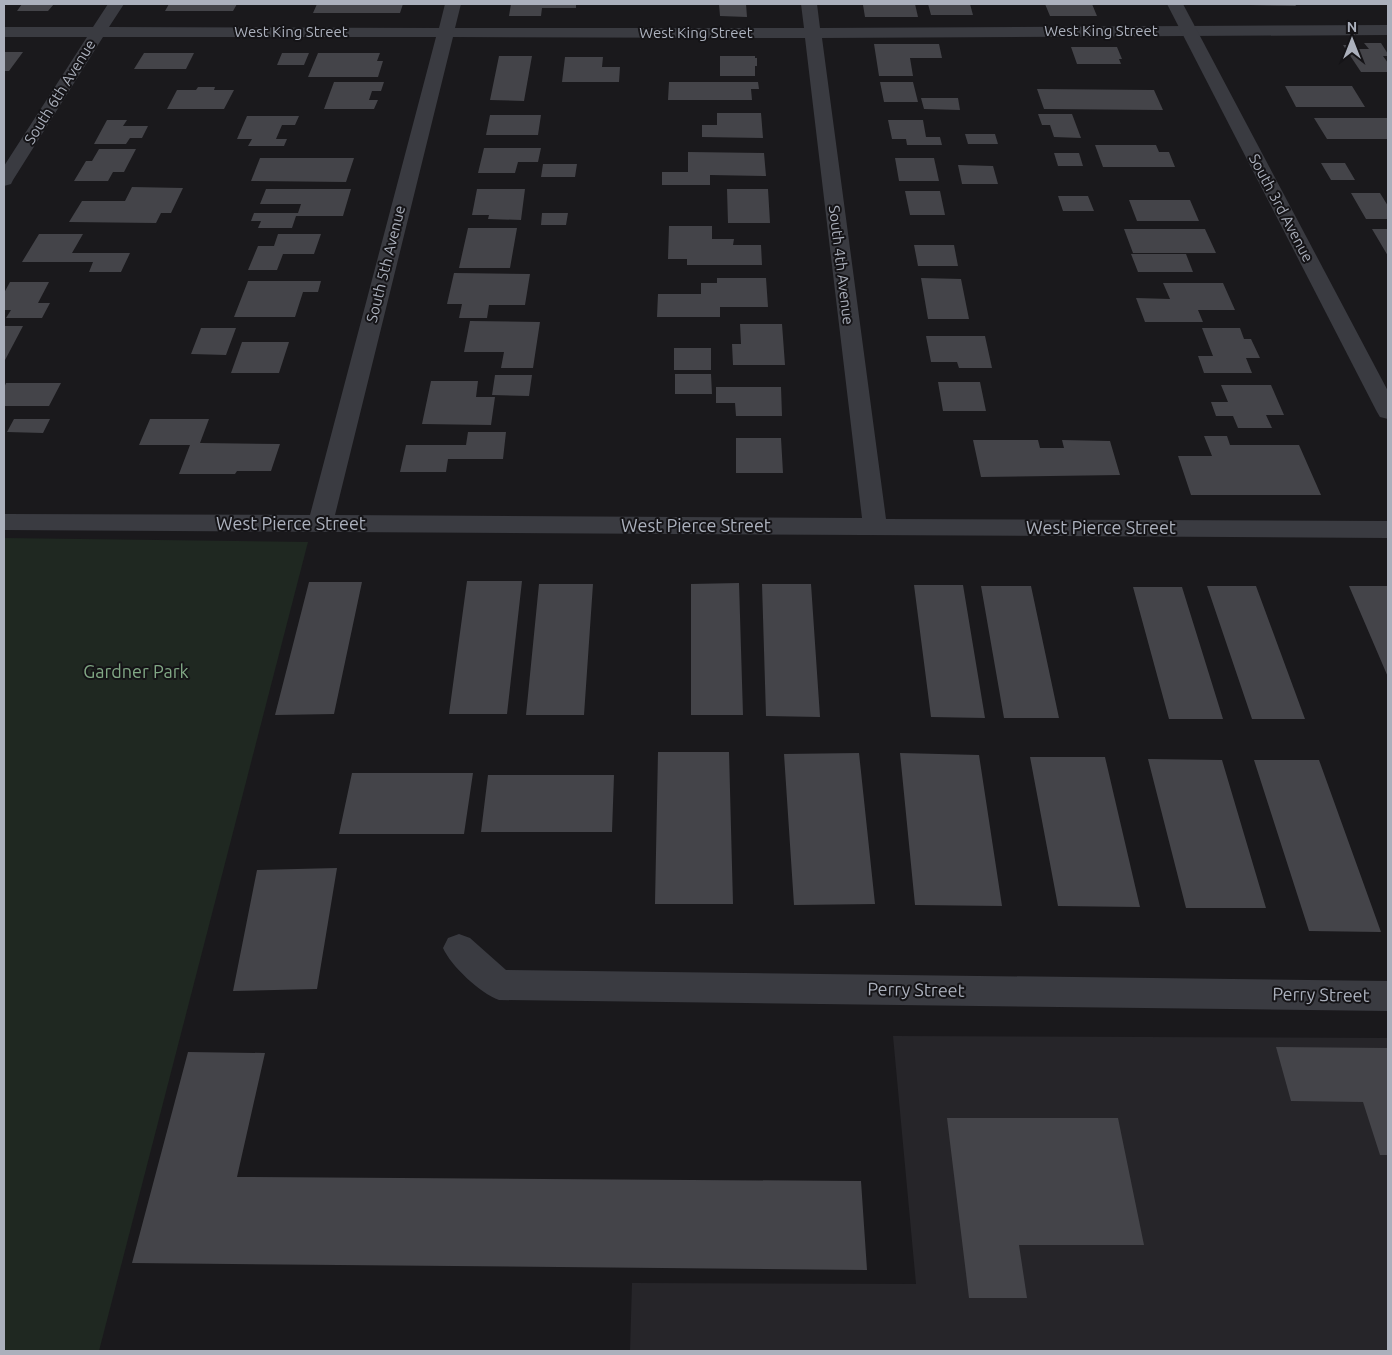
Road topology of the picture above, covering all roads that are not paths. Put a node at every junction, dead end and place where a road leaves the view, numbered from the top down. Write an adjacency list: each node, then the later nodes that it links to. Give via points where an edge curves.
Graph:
1 (116, 4): 7 (street, South 6th Avenue)
2 (453, 4): 9 (street, South 5th Avenue)
3 (809, 4): 10 (street, South 4th Avenue)
4 (1175, 4): 5 (street, South 3rd Avenue)
5 (1188, 30): 6 (street, West King Street); 10 (street, West King Street); 12 (street, South 3rd Avenue)
6 (1388, 30)
7 (98, 31): 8 (street, West King Street); 9 (street, West King Street); 11 (street, South 6th Avenue)
8 (4, 32)
9 (444, 33): 10 (street, West King Street); 14 (street, South 5th Avenue)
10 (811, 33): 15 (street, South 4th Avenue)
11 (4, 180)
12 (1388, 412)
13 (4, 522): 14 (street, West Pierce Street)
14 (320, 524): 15 (street, West Pierce Street)
15 (875, 527): 16 (street, West Pierce Street)
16 (1388, 530)
17 (459, 948): 18 (street, Perry Street, via 498,985)
18 (1388, 996)

